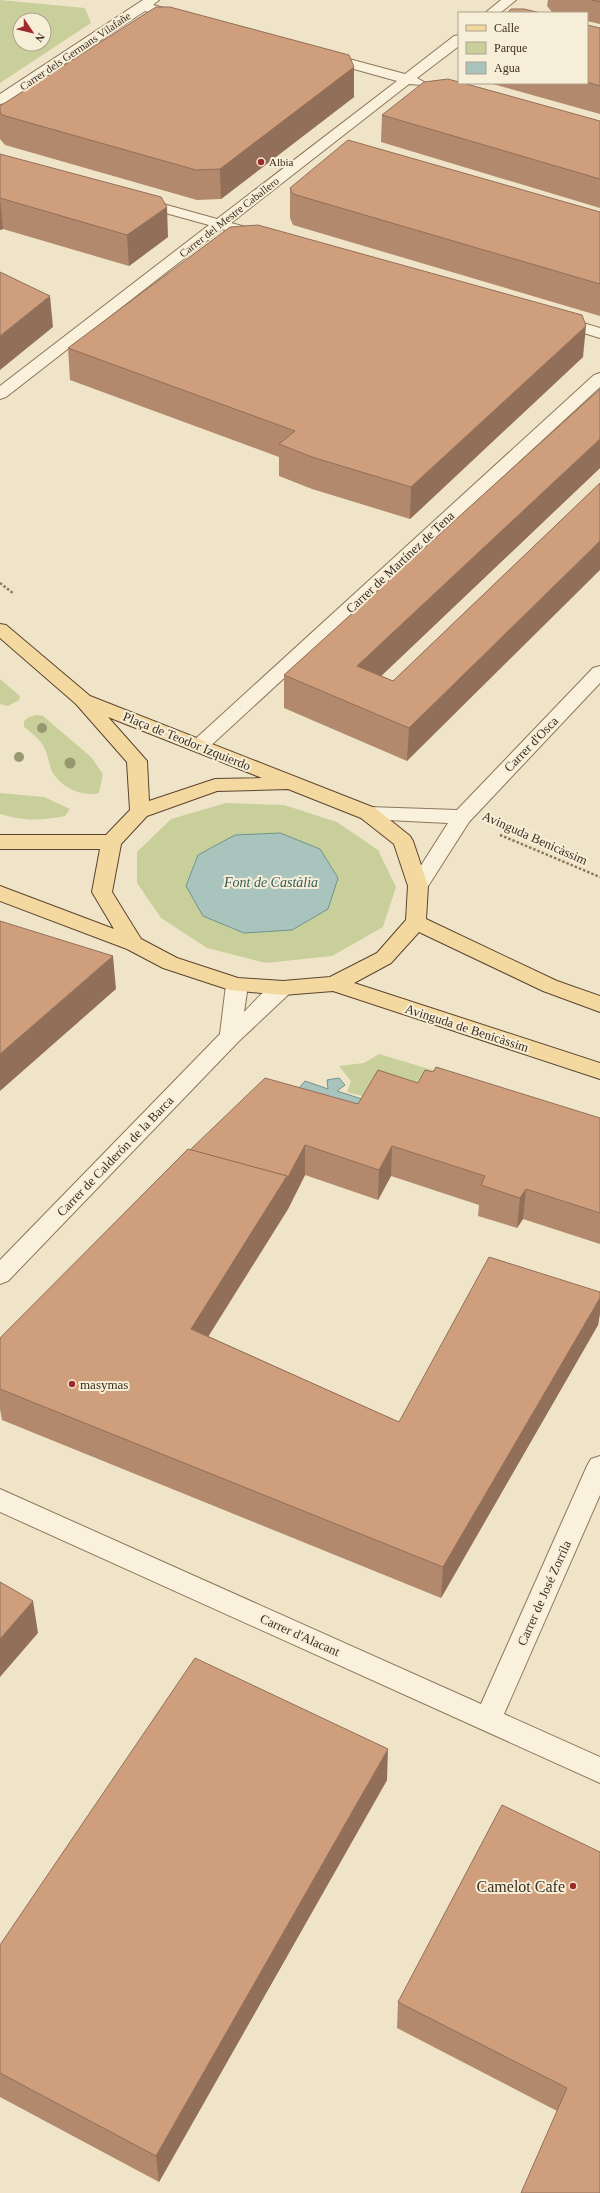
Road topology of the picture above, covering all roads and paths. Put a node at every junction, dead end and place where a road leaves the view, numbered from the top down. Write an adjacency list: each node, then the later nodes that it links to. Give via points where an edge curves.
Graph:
1 (509, 0): 3 (street)
2 (146, 2): 4 (street); 9 (street, Carrer dels Germans Vilafañe)
3 (493, 12)
4 (195, 21)
5 (458, 40): 7 (street, Carrer del Mestre Caballero)
6 (309, 52): 7 (street)
7 (408, 79): 8 (street); 10 (street, Carrer del Mestre Caballero)
8 (431, 85)
9 (0, 100)
10 (322, 145): 11 (street); 13 (street, Carrer del Mestre Caballero)
11 (337, 149)
12 (121, 196): 13 (street)
13 (220, 224): 14 (street); 18 (street, Carrer del Mestre Caballero)
14 (273, 240)
15 (539, 315): 16 (street)
16 (600, 333)
17 (600, 378): 22 (street, Carrer de Martínez de Tena)
18 (0, 394)
19 (0, 629): 21 (main road, Plaça de Teodor Izquierdo)
20 (600, 672): 26 (street, Carrer d'Osca)
21 (83, 700): 22 (main road, Plaça de Teodor Izquierdo); 24 (main road, Plaça de Teodor Izquierdo, via 137,761)
22 (199, 746): 23 (main road, Plaça de Teodor Izquierdo)
23 (291, 783): 24 (main road, via 214,785); 25 (main road, Plaça de Teodor Izquierdo)
24 (140, 810): 28 (main road)
25 (368, 813): 26 (street); 30 (main road, Plaça de Teodor Izquierdo, via 404,841)
26 (462, 817): 29 (path, Avinguda Benicàssim); 30 (street, Carrer d'Osca)
27 (0, 842): 28 (main road)
28 (111, 842): 33 (main road, via 102,892)
29 (600, 877)
30 (418, 886): 32 (main road)
31 (0, 894): 33 (main road)
32 (416, 922): 34 (main road, via 384,958); 37 (main road, via 550,986)
33 (134, 944): 35 (main road, via 170,963)
34 (334, 984): 36 (main road); 39 (main road, Avinguda de Benicàssim)
35 (237, 985): 36 (main road); 38 (street)
36 (283, 988): 38 (street, Carrer de Calderón de la Barca)
37 (600, 1004)
38 (230, 1037): 40 (street, Carrer de Calderón de la Barca)
39 (600, 1071)
40 (0, 1275)
41 (600, 1466): 43 (street, Carrer de José Zorrila)
42 (0, 1500): 43 (street, Carrer d'Alacant)
43 (488, 1720): 44 (street, Carrer d'Alacant)
44 (600, 1770)

